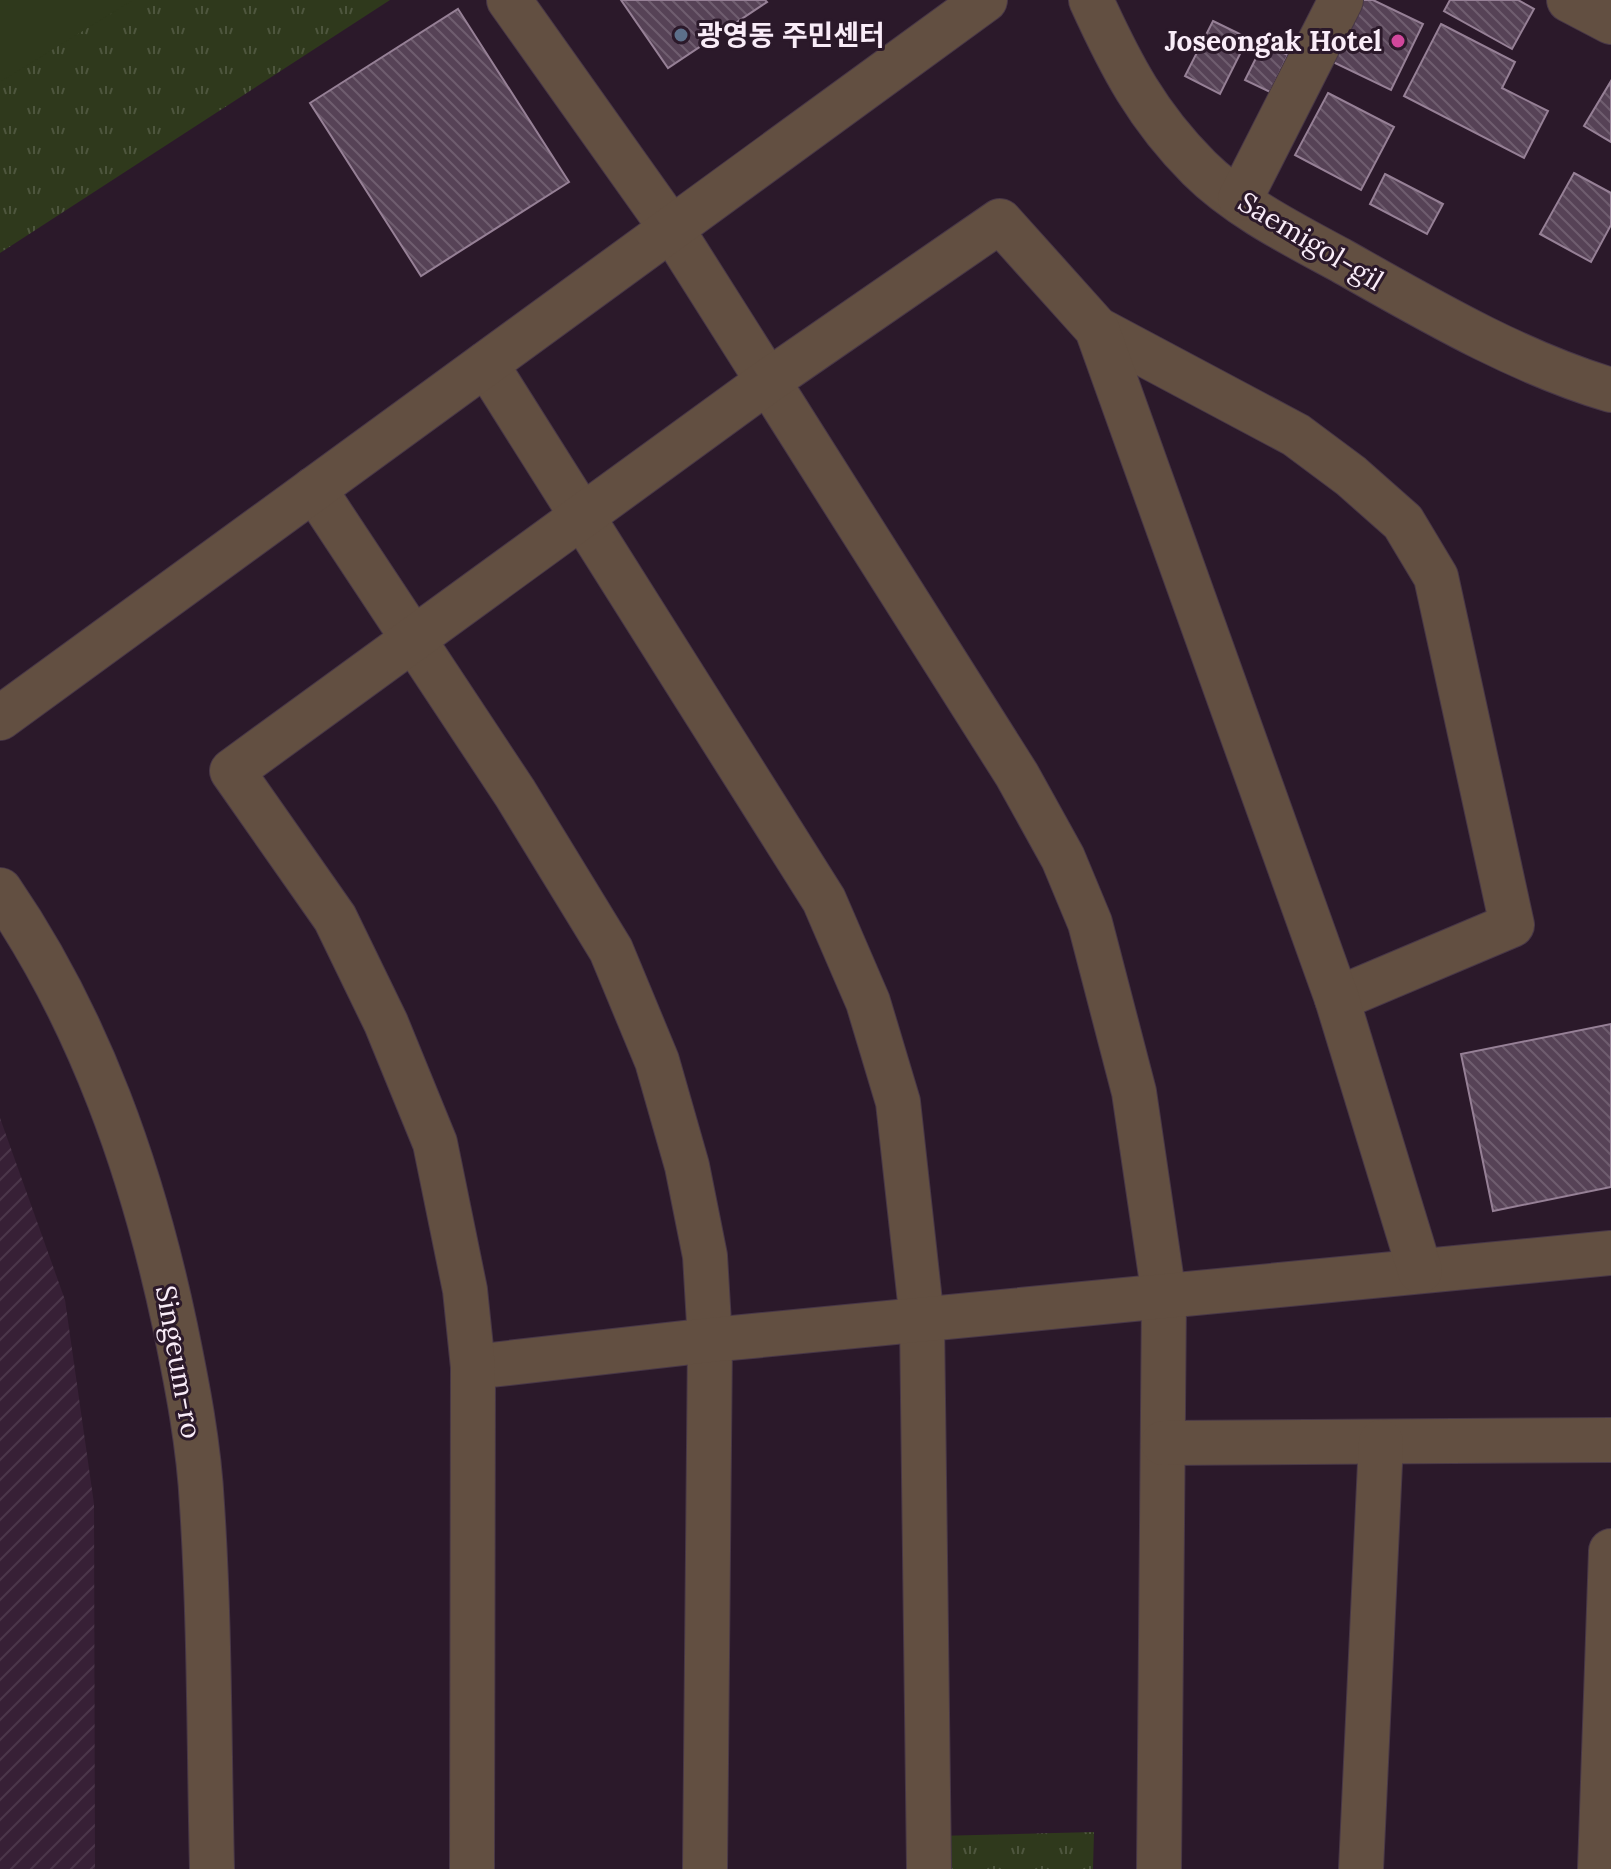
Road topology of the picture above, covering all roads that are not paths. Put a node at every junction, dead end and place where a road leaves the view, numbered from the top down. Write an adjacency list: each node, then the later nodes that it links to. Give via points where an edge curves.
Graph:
1 (509, 0): 8 (street)
2 (985, 0): 8 (street)
3 (1091, 0): 7 (street, Saemigol-gil, via 1127,78 1169,135 1201,170)
4 (1341, 0): 7 (street)
5 (1569, 0): 6 (street)
6 (1611, 22)
7 (1240, 199): 12 (street, Saemigol-gil, via 1387,287 1560,373)
8 (671, 228): 10 (street); 11 (street)
9 (1097, 329): 11 (street, via 1000,221); 18 (street); 18 (street, via 1296,435 1403,522 1436,577 1512,925)
10 (486, 364): 13 (street); 14 (street)
11 (768, 381): 14 (street); 21 (street, via 1017,775 1063,858 1090,923 1134,1092)
12 (1611, 390)
13 (314, 489): 15 (street); 16 (street)
14 (580, 516): 15 (street); 22 (street, via 824,900 861,987 898,1102)
15 (412, 638): 23 (street, via 611,950 657,1061 687,1166 705,1256); 24 (street, via 232,771 335,918 435,1143 465,1290)
16 (0, 718)
17 (0, 890): 29 (street, Singeum-ro, via 56,983 113,1102 164,1274 187,1383 202,1503)
18 (1337, 999): 20 (street)
19 (1611, 1253): 20 (street)
20 (1420, 1271): 21 (street)
21 (1164, 1296): 22 (street); 27 (street)
22 (922, 1320): 23 (street); 32 (street)
23 (710, 1340): 24 (street); 31 (street)
24 (473, 1367): 30 (street)
25 (1611, 1440): 26 (street)
26 (1381, 1442): 27 (street); 34 (street)
27 (1163, 1443): 33 (street)
28 (1611, 1551): 35 (street)
29 (212, 1869)
30 (472, 1869)
31 (705, 1869)
32 (929, 1869)
33 (1159, 1869)
34 (1361, 1869)
35 (1600, 1869)

